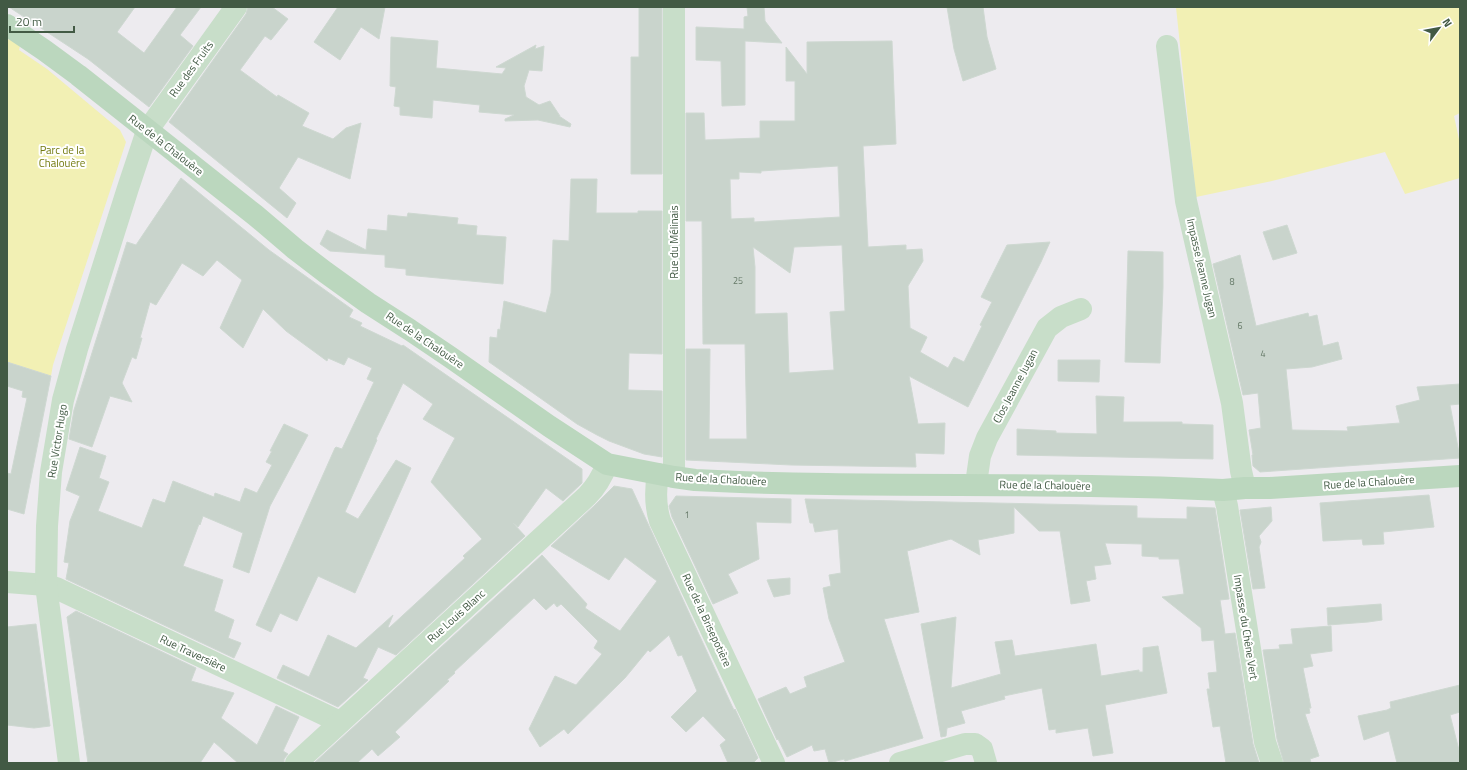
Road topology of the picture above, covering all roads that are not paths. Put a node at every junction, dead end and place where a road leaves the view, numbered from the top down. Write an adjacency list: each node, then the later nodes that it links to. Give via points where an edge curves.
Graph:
1 (236, 7): 5 (street, Rue des Fruits)
2 (674, 7): 8 (street, Rue du Mélinais)
3 (7, 26): 5 (street, Rue de la Chalouère, via 56,58)
4 (1167, 46): 11 (street, Impasse Jeanne Jugan, via 1186,201 1232,403)
5 (147, 131): 7 (street, Rue de la Chalouère, via 325,272); 14 (street, Rue Victor Hugo, via 63,400 51,472)
6 (1081, 309): 10 (street, Clos Jeanne Jugan, via 1057,320 1042,336 987,438 980,456)
7 (607, 464): 8 (street, Rue de la Chalouère); 15 (street, Rue Louis Blanc, via 598,484 587,496)
8 (666, 476): 10 (street, Rue de la Chalouère, via 721,481); 18 (street, Rue de la Brisepotière, via 656,496 660,521)
9 (1460, 476): 11 (street, Rue de la Chalouère)
10 (976, 484): 12 (street, Rue de la Chalouère)
11 (1245, 488): 12 (street, Rue de la Chalouère)
12 (1223, 490): 21 (street, Impasse du Chêne Vert, via 1265,742)
13 (7, 582): 14 (street, Rue Traversière)
14 (46, 585): 15 (street, Rue Traversière); 16 (street, Rue Victor Hugo)
15 (340, 722): 17 (street, Rue Louis Blanc)
16 (69, 763)
17 (296, 763)
18 (774, 763)
19 (900, 763): 20 (street, via 965,744 975,744 982,749)
20 (986, 763)
21 (1272, 763)

